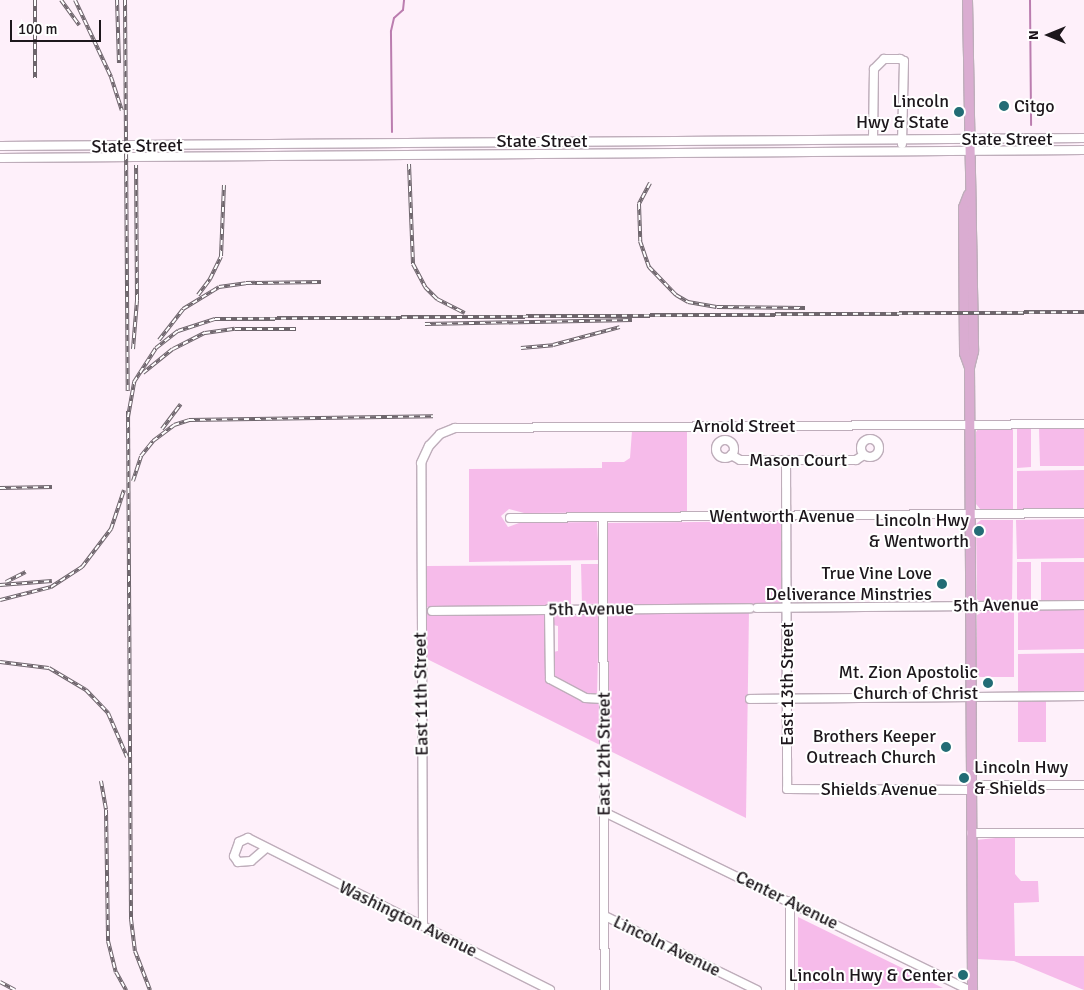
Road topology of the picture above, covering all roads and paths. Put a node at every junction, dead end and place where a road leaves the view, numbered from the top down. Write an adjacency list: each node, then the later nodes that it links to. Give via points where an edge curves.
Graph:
1 (967, 0): 5 (main road)
2 (1084, 138): 5 (street, State Street)
3 (873, 139): 4 (street, State Street); 4 (street, via 874,70 884,59 904,61); 6 (street, State Street)
4 (902, 139): 5 (street, State Street); 7 (street)
5 (968, 139): 8 (main road)
6 (0, 146)
7 (902, 150): 8 (street, State Street); 10 (street, State Street)
8 (968, 150): 9 (street, State Street); 12 (main road, via 968,193 972,206 973,351 969,367)
9 (1084, 150)
10 (0, 158)
11 (1084, 424): 12 (street, Arnold Street)
12 (969, 425): 16 (street, Arnold Street, via 455,428 440,434 428,446); 18 (main road)
13 (732, 455): 15 (street, Mason Court, via 740,460)
14 (864, 455): 15 (street, Mason Court, via 856,460)
15 (786, 460): 19 (street, East 13th Street)
16 (421, 463): 42 (street, East 11th Street)
17 (1084, 513): 18 (street, Wentworth Avenue)
18 (970, 515): 19 (street, Wentworth Avenue); 23 (main road)
19 (786, 516): 20 (street, Wentworth Avenue); 25 (street, East 13th Street)
20 (602, 517): 21 (street, Wentworth Avenue); 24 (street, East 12th Street)
21 (510, 518)
22 (1084, 605): 23 (street, 5th Avenue)
23 (970, 606): 25 (street, 5th Avenue); 28 (main road)
24 (603, 608): 25 (street, 5th Avenue); 26 (street, 5th Avenue); 30 (street, East 12th Street)
25 (786, 608): 32 (street, East 13th Street)
26 (549, 609): 27 (street, 5th Avenue); 30 (street, via 550,679 585,698)
27 (432, 611)
28 (970, 696): 29 (street); 32 (street); 35 (main road)
29 (1084, 696)
30 (603, 699): 36 (street, East 12th Street)
31 (750, 699): 32 (street)
32 (787, 699): 34 (street, East 13th Street)
33 (1084, 785): 35 (street, Shields Avenue)
34 (787, 788): 35 (street, Shields Avenue)
35 (971, 788): 37 (main road)
36 (604, 812): 40 (street, Center Avenue); 41 (street, East 12th Street)
37 (971, 833): 38 (street); 47 (main road)
38 (1084, 833)
39 (265, 849): 42 (street, Washington Avenue)
40 (790, 901): 46 (street); 47 (street, Center Avenue)
41 (605, 916): 44 (street, East 12th Street); 45 (street, Lincoln Avenue)
42 (423, 924): 43 (street, Washington Avenue)
43 (550, 990)
44 (605, 990)
45 (757, 990)
46 (790, 990)
47 (970, 990)

